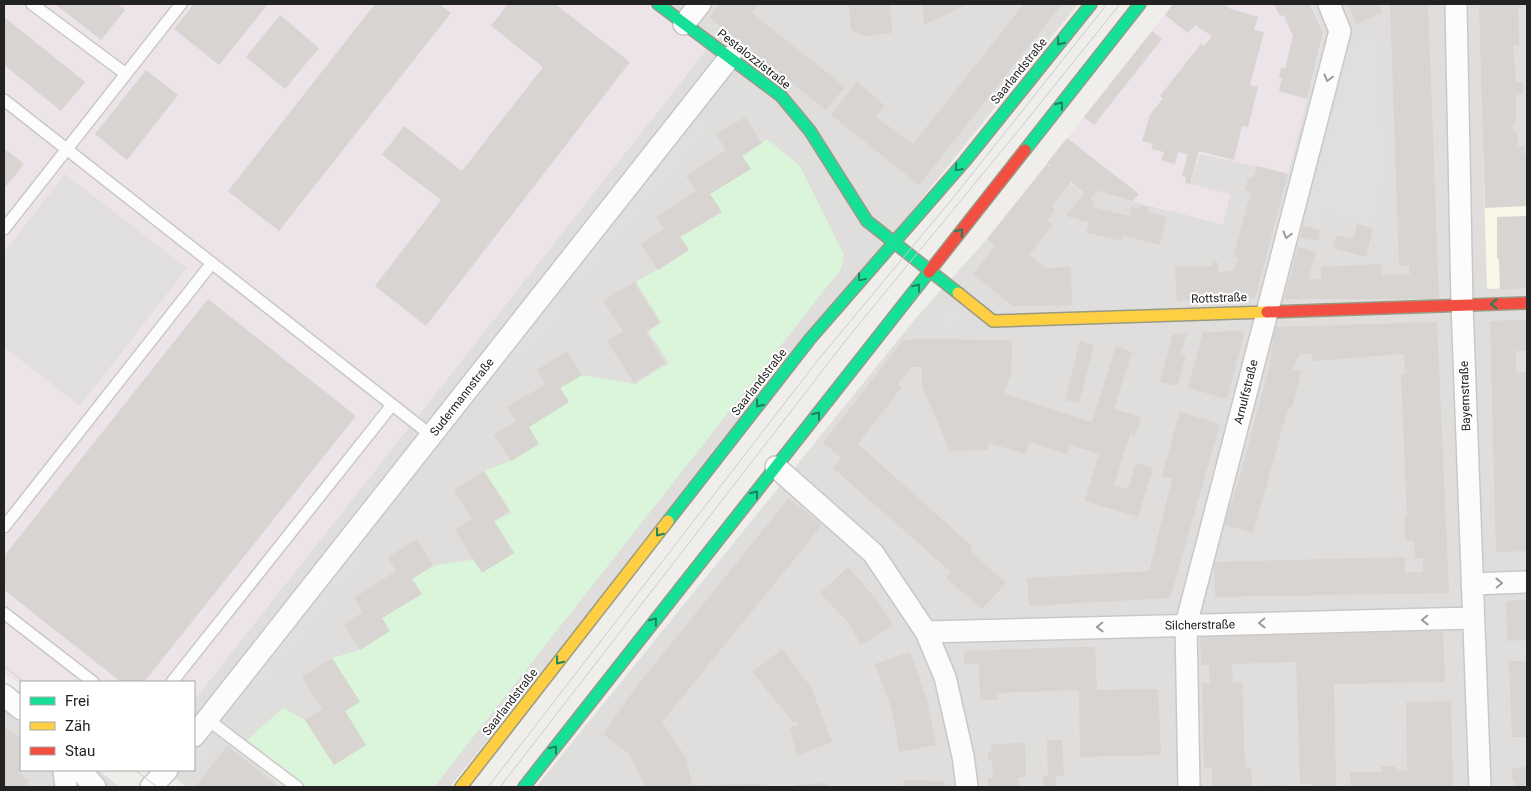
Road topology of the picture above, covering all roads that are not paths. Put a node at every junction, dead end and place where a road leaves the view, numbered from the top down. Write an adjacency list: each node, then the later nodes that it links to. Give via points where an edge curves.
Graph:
1 (32, 4): 11 (lane)
2 (658, 4): 9 (main road, Pestalozzistraße)
3 (700, 4): 9 (street)
4 (1091, 4): 15 (main road, Saarlandstraße, one-way to 15)
5 (1140, 4): 17 (main road, one-way to 5)
6 (1329, 4): 20 (street, Arnulfstraße, one-way to 20, via 1340,31)
7 (1456, 4): 19 (street, Bayernstraße)
8 (176, 6): 11 (lane)
9 (684, 24): 10 (main road, Pestalozzistraße)
10 (730, 57): 15 (main road, Pestalozzistraße, via 781,96 810,131 867,221); 22 (street, Sudermannstraße)
11 (126, 74): 13 (lane)
12 (4, 100): 13 (lane)
13 (67, 149): 14 (lane); 16 (lane)
14 (4, 229)
15 (894, 242): 17 (main road, Pestalozzistraße); 44 (main road, Saarlandstraße, one-way to 44, via 810,339)
16 (212, 263): 21 (lane); 24 (lane)
17 (930, 271): 20 (main road, Rottstraße, via 993,321); 23 (main road, one-way to 17)
18 (1527, 303): 19 (main road, Rottstraße, one-way to 19)
19 (1462, 304): 20 (main road, Rottstraße); 26 (street, Bayernstraße)
20 (1267, 310): 29 (street, Arnulfstraße)
21 (392, 405): 22 (lane); 32 (lane)
22 (432, 436): 35 (street, Sudermannstraße)
23 (776, 467): 30 (street, via 872,553); 45 (main road, one-way to 23)
24 (4, 527)
25 (1527, 582): 26 (street, one-way to 25)
26 (1472, 584): 28 (street, Bayernstraße)
27 (4, 613): 31 (lane)
28 (1473, 618): 29 (street, Silcherstraße, one-way to 29); 48 (street, Bayernstraße)
29 (1186, 625): 30 (street, Silcherstraße, one-way to 30); 47 (street, Arnulfstraße)
30 (926, 632): 46 (street, via 945,677 964,756)
31 (92, 681)
32 (173, 681)
33 (4, 695): 34 (street)
34 (20, 708)
35 (207, 719): 36 (street, Sudermannstraße); 43 (lane)
36 (195, 735)
37 (64, 771): 40 (street)
38 (81, 771): 41 (street)
39 (166, 771): 42 (street)
40 (66, 787)
41 (96, 787)
42 (150, 787)
43 (297, 787)
44 (461, 787)
45 (524, 787)
46 (967, 787)
47 (1189, 787)
48 (1480, 787)

